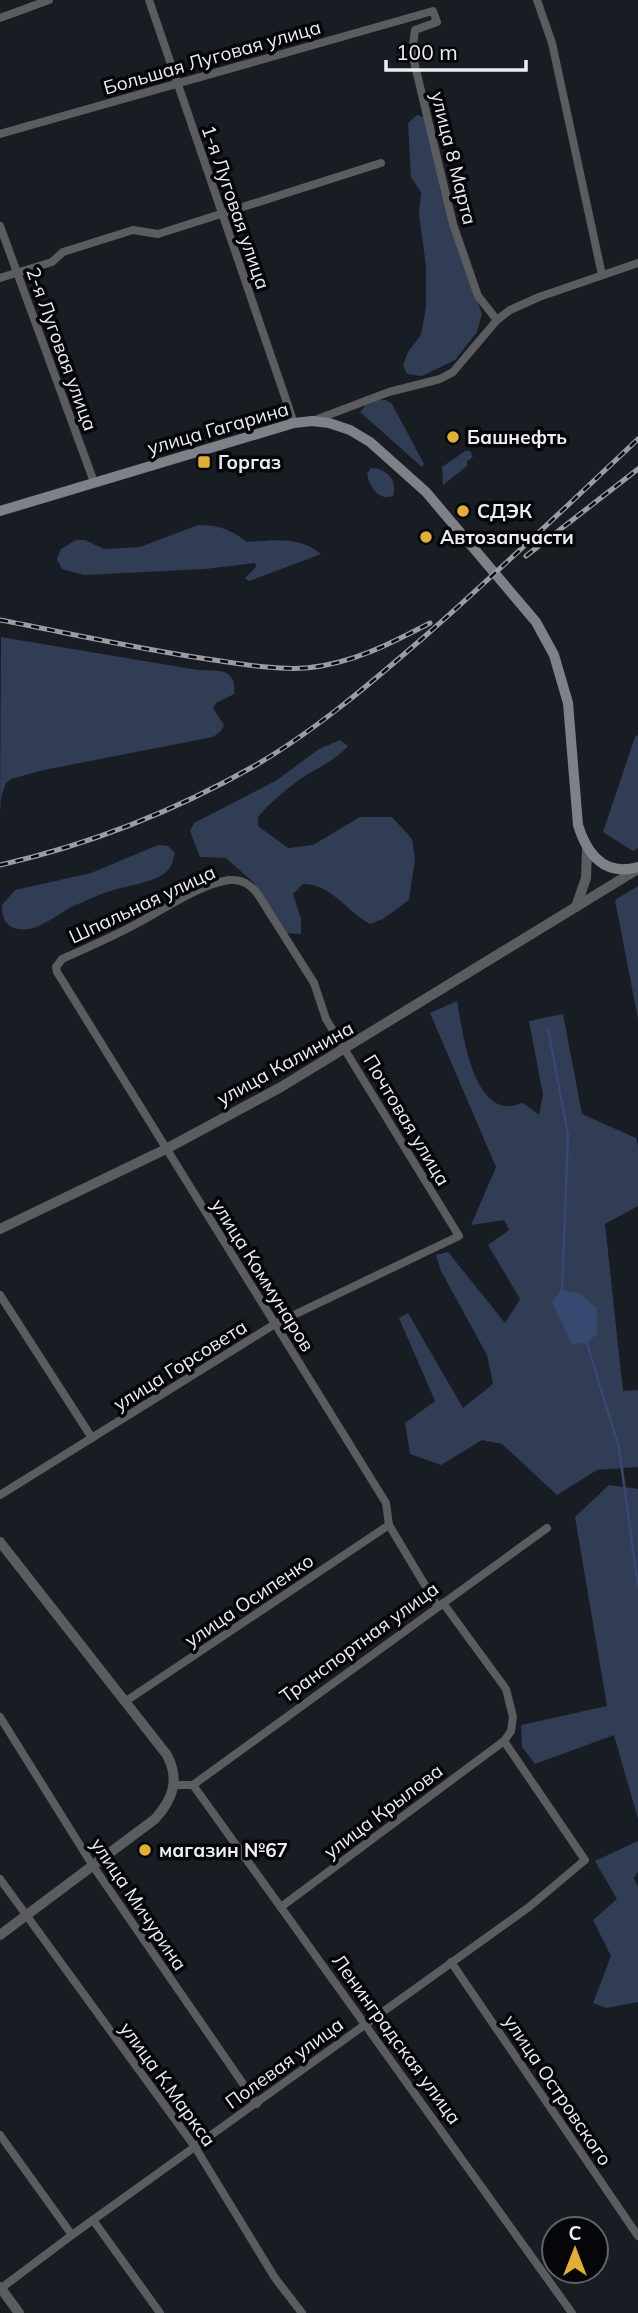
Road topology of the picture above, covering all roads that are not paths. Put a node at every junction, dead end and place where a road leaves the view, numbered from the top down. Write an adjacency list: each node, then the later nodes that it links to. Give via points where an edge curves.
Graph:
1 (49, 0): 5 (street)
2 (149, 0): 6 (street, 1-я Луговая улица)
3 (537, 0): 13 (street, via 552,43)
4 (433, 11): 6 (street, Большая Луговая улица); 15 (street, улица 8 Марта, via 437,22 415,30 412,52 453,224 478,296)
5 (0, 18)
6 (176, 84): 7 (street, Большая Луговая улица); 9 (street, 1-я Луговая улица)
7 (0, 134)
8 (381, 163): 9 (street)
9 (222, 212): 12 (street, via 159,233 133,230); 17 (street, 1-я Луговая улица)
10 (0, 226): 12 (street, 2-я Луговая улица)
11 (638, 263): 13 (street)
12 (18, 272): 14 (street); 18 (street, 2-я Луговая улица)
13 (602, 275): 15 (street, via 539,297)
14 (0, 278)
15 (497, 320): 16 (street, via 453,372)
16 (312, 421): 17 (main road, улица Гагарина); 20 (main road, улица Гагарина, via 349,430 370,442 426,492 536,622 554,655 565,693 578,825)
17 (294, 423): 18 (main road, улица Гагарина)
18 (94, 482): 19 (main road, улица Гагарина)
19 (0, 511)
20 (587, 850): 21 (main road, via 612,867); 23 (street, via 586,878)
21 (638, 868): 23 (street, улица Калинина)
22 (240, 881): 24 (street, Шпальная улица, via 210,885); 25 (street, Почтовая улица, via 257,893 314,983 326,1019)
23 (575, 908): 25 (street, улица Калинина)
24 (58, 963): 26 (street, улица Коммунаров, via 57,972)
25 (346, 1050): 26 (street, улица Калинина); 28 (street, Почтовая улица)
26 (166, 1149): 27 (street, улица Калинина); 30 (street, улица Коммунаров)
27 (0, 1229)
28 (459, 1236): 30 (street, улица Горсовета)
29 (0, 1294): 31 (street)
30 (275, 1324): 31 (street, улица Горсовета); 33 (street, улица Коммунаров, via 386,1503)
31 (92, 1438): 32 (street, улица Горсовета)
32 (0, 1495)
33 (389, 1525): 36 (street, улица Коммунаров); 37 (street, улица Осипенко)
34 (547, 1528): 36 (street, Транспортная улица)
35 (0, 1542): 37 (street)
36 (440, 1605): 39 (street, улица Коммунаров, via 506,1689 513,1717); 41 (street, Транспортная улица)
37 (126, 1701): 40 (street, via 167,1755)
38 (0, 1717): 42 (street, улица Мичурина)
39 (504, 1741): 44 (street, улица Крылова); 47 (street, Полевая улица, via 585,1860)
40 (175, 1785): 41 (street); 42 (street, via 166,1808 155,1819)
41 (193, 1785): 44 (street, Ленинградская улица)
42 (93, 1866): 45 (street); 49 (street, улица Мичурина)
43 (0, 1879): 45 (street, улица К.Маркса)
44 (281, 1907): 48 (street, Ленинградская улица)
45 (26, 1917): 46 (street); 51 (street, улица К.Маркса)
46 (0, 1935)
47 (451, 1962): 48 (street, Полевая улица); 54 (street, улица Островского)
48 (365, 2024): 49 (street, Полевая улица); 59 (street, Ленинградская улица)
49 (257, 2104): 51 (street, Полевая улица)
50 (0, 2135): 53 (street)
51 (195, 2147): 52 (street, Полевая улица); 58 (street, улица К.Маркса, via 275,2278)
52 (93, 2220): 53 (street, Полевая улица); 57 (street)
53 (72, 2235): 55 (street, Полевая улица)
54 (638, 2236)
55 (0, 2288): 56 (street)
56 (19, 2313)
57 (160, 2313)
58 (302, 2313)
59 (572, 2313)

